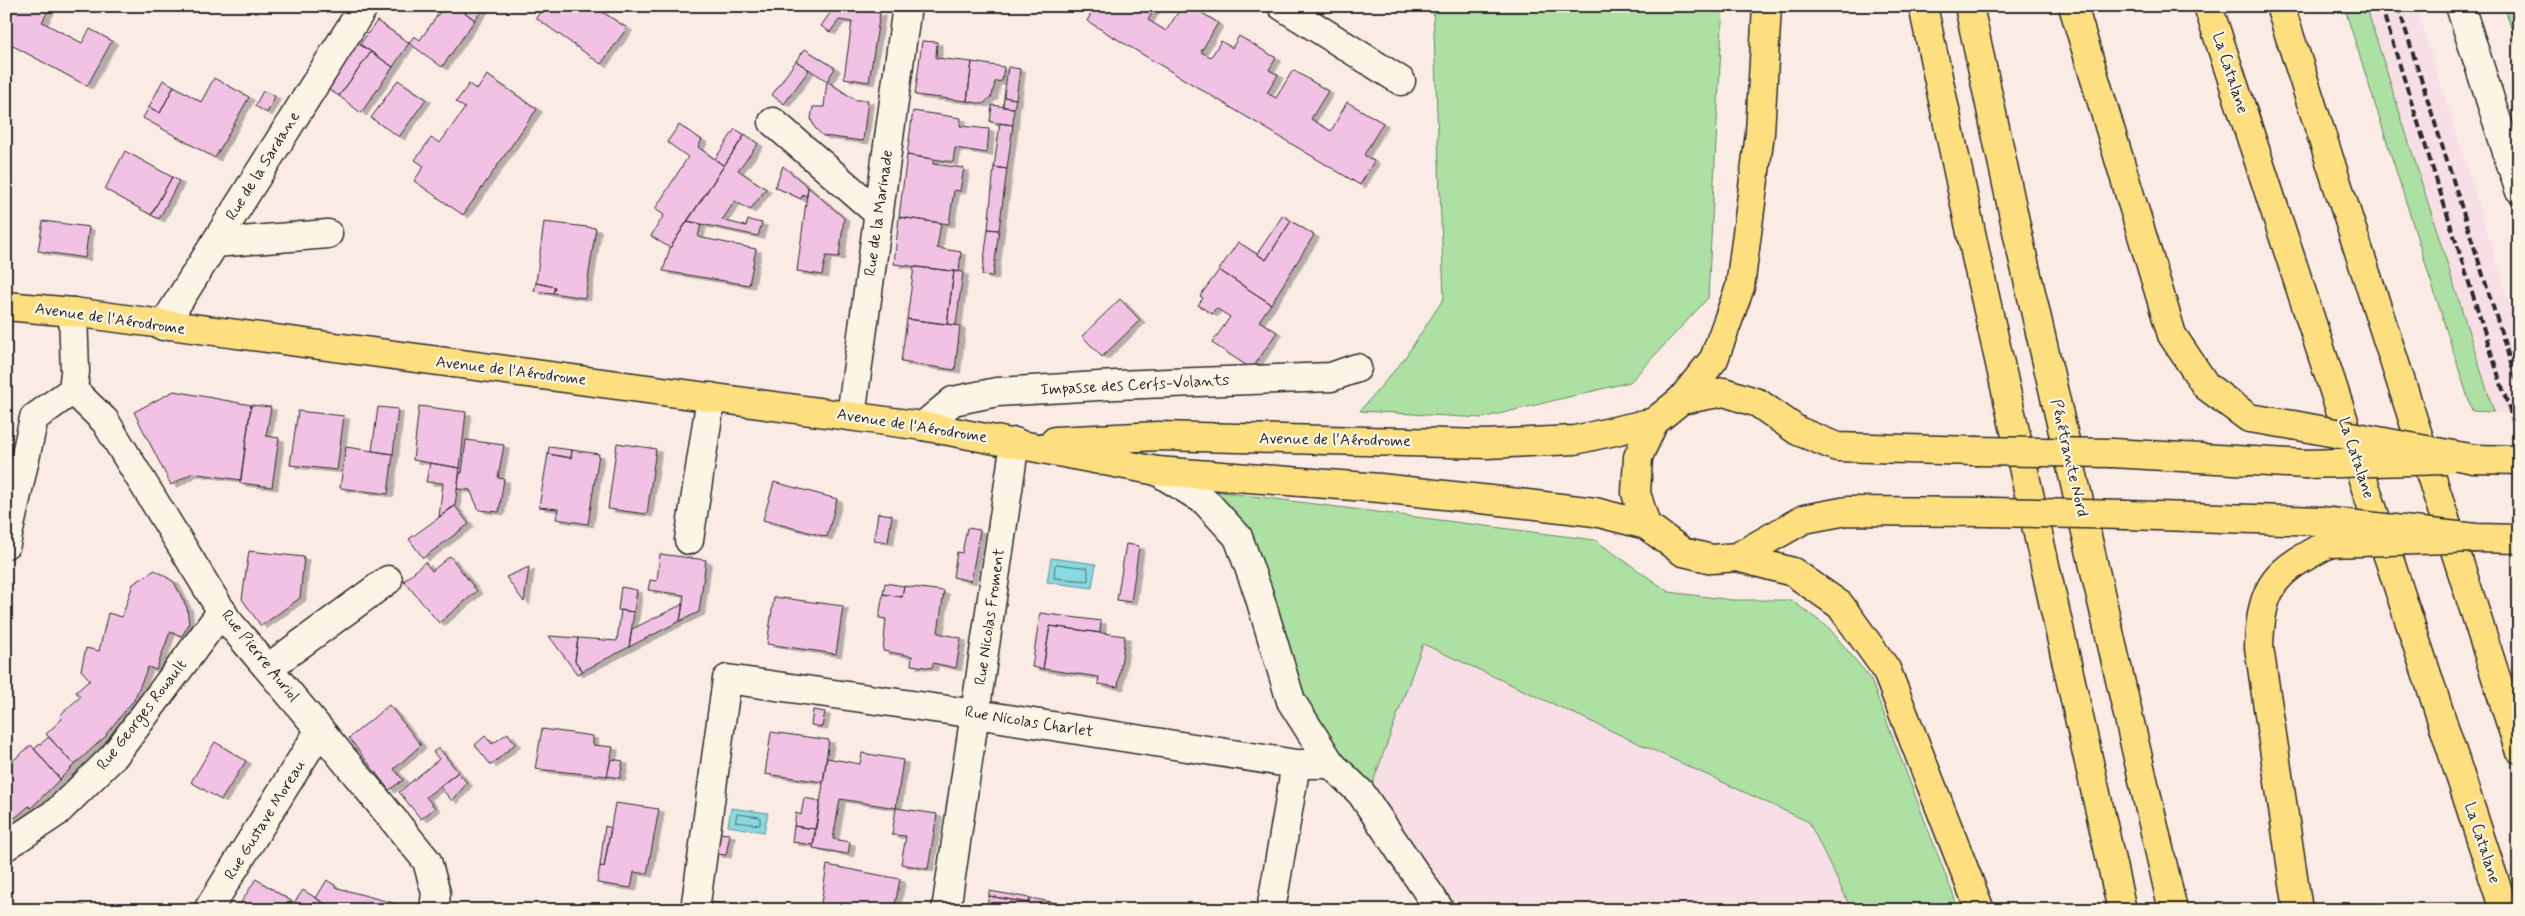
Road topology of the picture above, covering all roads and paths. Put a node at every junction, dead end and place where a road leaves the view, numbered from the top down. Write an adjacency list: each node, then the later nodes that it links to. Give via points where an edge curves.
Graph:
1 (364, 6): 16 (street, Rue de la Sardane)
2 (1282, 6): 11 (street)
3 (1767, 6): 23 (main road, via 1760,133 1740,287 1714,359)
4 (1922, 6): 53 (main road)
5 (1969, 6): 54 (main road, Pénétrante Nord, via 2022,255)
6 (2073, 6): 28 (main road, bridge, via 2172,335 2206,386 2249,418)
7 (2208, 6): 56 (main road, La Catalane)
8 (2280, 6): 42 (main road)
9 (2460, 6): 13 (street)
10 (906, 8): 14 (street, Rue de la Marinade)
11 (1401, 82)
12 (773, 122): 14 (street)
13 (2519, 189)
14 (879, 214): 24 (street, Rue de la Marinade)
15 (328, 234): 16 (street)
16 (215, 243): 19 (street, Rue de la Sardane)
17 (6, 306): 18 (main road, Avenue de l'Aérodrome)
18 (72, 312): 19 (main road, Avenue de l'Aérodrome); 21 (street)
19 (163, 326): 22 (main road, Avenue de l'Aérodrome)
20 (1356, 368): 26 (street, Impasse des Cerfs-Volants, via 1330,377 998,392 953,401)
21 (73, 390): 35 (street, via 34,418); 38 (street, Rue Pierre Auriol, via 105,421)
22 (711, 397): 24 (main road, Avenue de l'Aérodrome); 34 (street)
23 (1680, 400): 25 (main road); 28 (main road, bridge, via 1724,392 1758,403 1798,431 1837,447 2112,453 2305,464)
24 (851, 416): 26 (main road, Avenue de l'Aérodrome)
25 (1654, 422): 27 (main road, Avenue de l'Aérodrome, via 1575,440 1487,444 1158,436); 31 (main road, via 1638,457 1636,493)
26 (923, 426): 27 (main road, Avenue de l'Aérodrome)
27 (1015, 442): 30 (main road, Avenue de l'Aérodrome); 40 (street, Rue Nicolas Froment)
28 (2474, 459): 29 (main road)
29 (2519, 460)
30 (1157, 472): 31 (main road, Avenue de l'Aérodrome, via 1380,488 1595,512); 44 (street, via 1205,501 1238,537 1290,701)
31 (1646, 525): 36 (main road, via 1683,552 1712,559)
32 (2325, 532): 33 (main road, bridge); 36 (main road, bridge, via 2126,515 1847,511 1804,519); 55 (main road, via 2271,584 2260,621 2259,647)
33 (2519, 539)
34 (689, 540)
35 (6, 544)
36 (1737, 556): 52 (main road, via 1793,572 1840,605 1886,669)
37 (388, 580): 39 (street)
38 (222, 611): 39 (street, Rue Pierre Auriol); 45 (street, Rue Georges Rouault, via 114,756 57,812)
39 (268, 668): 41 (street, Rue Pierre Auriol)
40 (976, 714): 43 (street, Rue Nicolas Charlet); 48 (street, Rue Nicolas Charlet, via 727,679); 49 (street, Rue Nicolas Froment)
41 (320, 730): 46 (street, Rue Gustave Moreau); 47 (street, Rue Pierre Auriol, via 427,861 436,893)
42 (2519, 750)
43 (1296, 764): 44 (street, Rue Nicolas Charlet); 50 (street)
44 (1331, 764): 51 (street, via 1361,793)
45 (6, 846)
46 (208, 910)
47 (434, 910)
48 (695, 910)
49 (946, 910)
50 (1271, 910)
51 (1440, 910)
52 (1980, 910)
53 (2122, 910)
54 (2173, 910)
55 (2298, 910)
56 (2504, 910)

